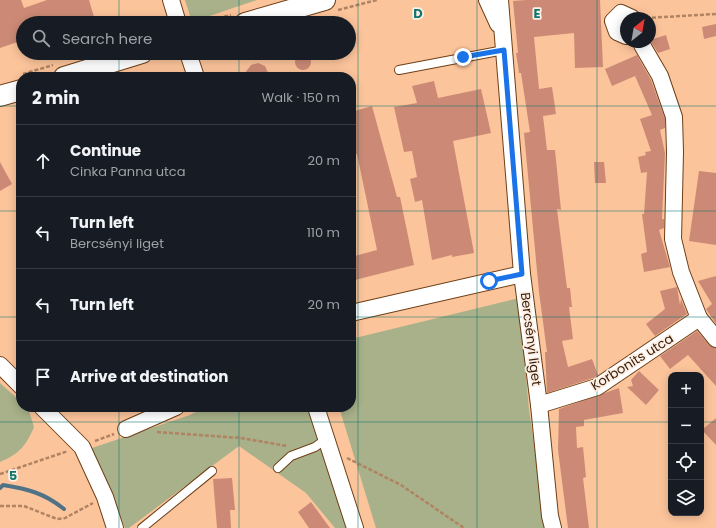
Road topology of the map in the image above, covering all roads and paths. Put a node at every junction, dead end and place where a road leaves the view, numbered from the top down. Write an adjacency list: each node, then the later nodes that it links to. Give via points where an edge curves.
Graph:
1 (171, 0): 7 (street)
2 (325, 0): 8 (street)
3 (487, 0): 10 (street, Bercsényi liget)
4 (500, 0): 10 (street, Bercsényi liget)
5 (620, 14): 11 (street, via 613,22)
6 (716, 14): 9 (path)
7 (176, 16)
8 (269, 16)
9 (656, 17)
10 (501, 31): 13 (street, Bercsényi liget)
11 (620, 33)
12 (643, 48): 23 (street, via 660,76 674,117 673,239)
13 (504, 50): 17 (lane); 21 (street, Bercsényi liget)
14 (109, 60): 16 (street)
15 (190, 60): 18 (street)
16 (61, 70)
17 (399, 70)
18 (194, 72)
19 (16, 86): 20 (street)
20 (0, 96)
21 (522, 274): 22 (street); 27 (street, Bercsényi liget)
22 (356, 312)
23 (699, 318): 24 (street); 27 (street, Korbonits utca, via 597,387)
24 (716, 339)
25 (0, 365): 26 (street)
26 (16, 381)
27 (539, 406): 44 (street, Bercsényi liget)
28 (47, 412): 33 (street)
29 (165, 412): 31 (street)
30 (318, 412): 32 (street)
31 (126, 429): 33 (path); 34 (path, via 241,438)
32 (328, 444): 34 (lane); 42 (street); 43 (path, via 401,485)
33 (82, 447): 37 (path); 38 (street)
34 (306, 450): 35 (lane, via 291,456)
35 (278, 468)
36 (212, 472): 41 (lane)
37 (0, 474)
38 (105, 496): 39 (path, via 65,518 57,519 24,506); 40 (street)
39 (0, 506)
40 (115, 528)
41 (142, 528)
42 (355, 528)
43 (464, 528)
44 (553, 528)

